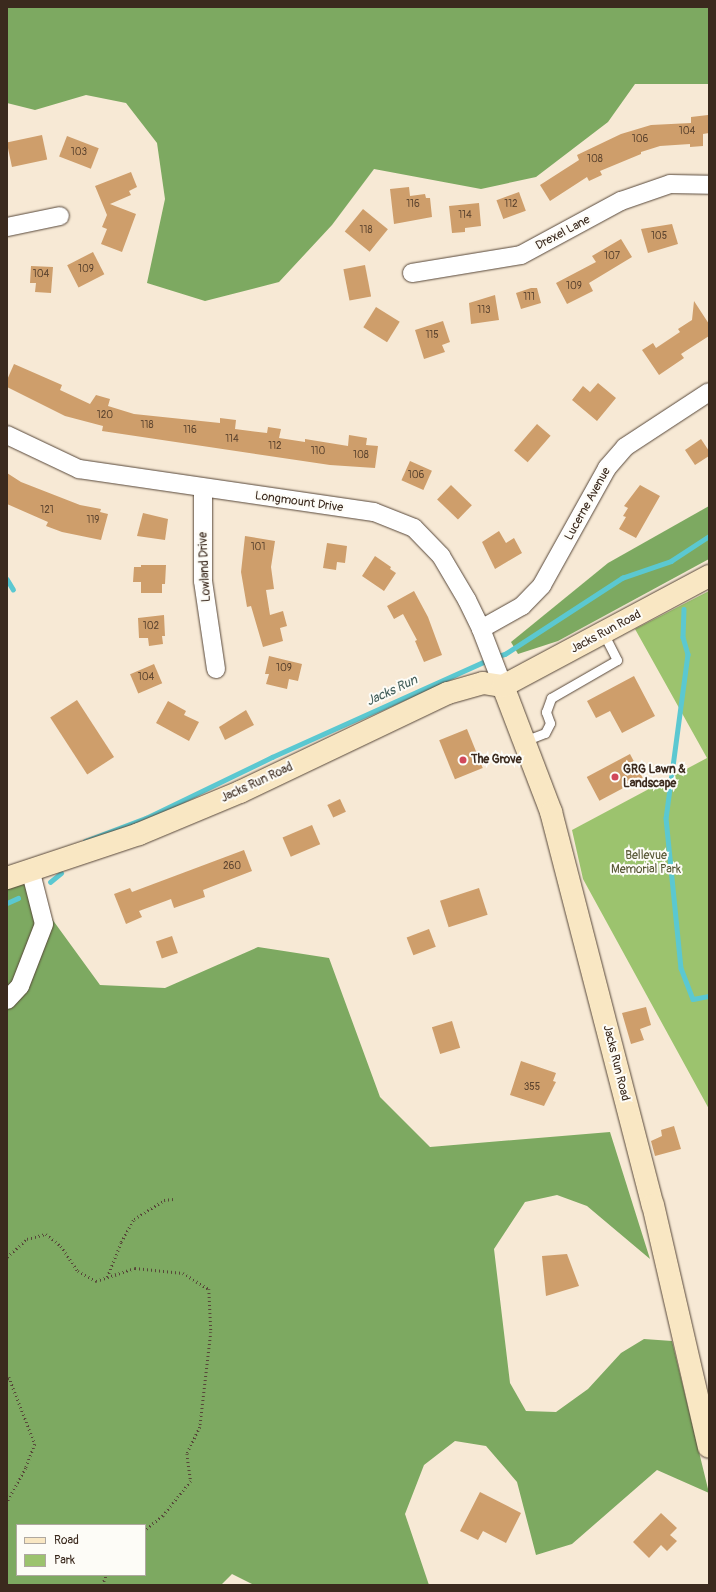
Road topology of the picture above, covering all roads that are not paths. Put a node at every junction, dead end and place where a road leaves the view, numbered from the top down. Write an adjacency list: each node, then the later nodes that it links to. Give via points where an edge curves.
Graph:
1 (709, 185): 4 (street, Drexel Lane, via 670,184 621,201 521,255)
2 (60, 216): 3 (street)
3 (7, 227)
4 (412, 273)
5 (709, 392): 9 (street, Lucerne Avenue, via 625,447 607,468 542,585 522,606)
6 (7, 435): 7 (street, Longmount Drive, via 79,469)
7 (203, 488): 9 (street, Longmount Drive, via 374,512 414,528 441,556); 12 (street, Lowland Drive, via 203,581)
8 (709, 576): 10 (street, Jacks Run Road)
9 (481, 629): 11 (street, Longmount Drive)
10 (603, 633): 11 (street, Jacks Run Road); 13 (lane, via 617,660 551,698 546,712 550,723 545,734)
11 (496, 667): 13 (street, Jacks Run Road); 14 (street, Jacks Run Road, via 483,683 448,693 240,792 140,834)
12 (216, 669)
13 (524, 741): 17 (street, Jacks Run Road, via 553,820 653,1205)
14 (30, 869): 15 (street, Jacks Run Road); 16 (street, via 44,924 20,986)
15 (7, 878)
16 (7, 1000)
17 (709, 1447)

